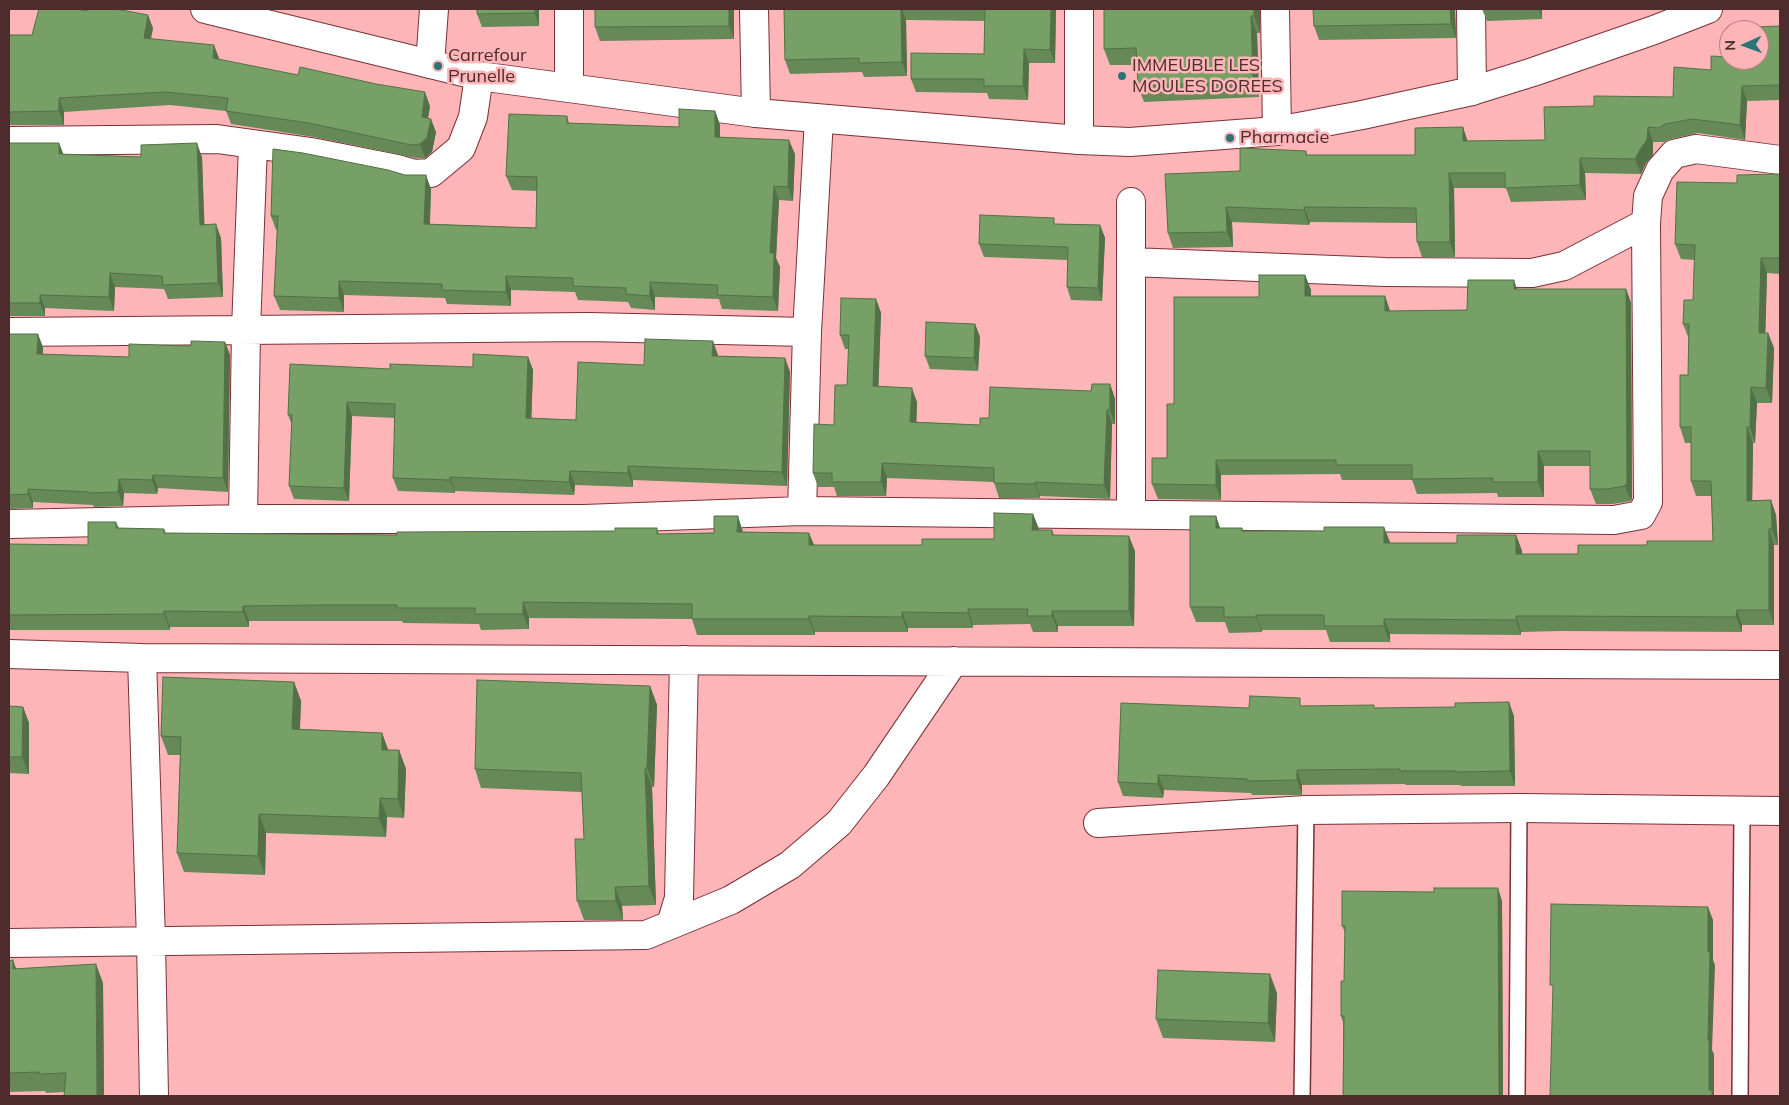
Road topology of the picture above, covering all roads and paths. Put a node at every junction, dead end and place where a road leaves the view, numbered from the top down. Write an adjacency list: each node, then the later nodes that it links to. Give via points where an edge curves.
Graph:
1 (205, 9): 9 (street)
2 (434, 9): 9 (street)
3 (569, 9): 11 (street)
4 (754, 9): 13 (street)
5 (1079, 9): 17 (street)
6 (1275, 9): 15 (street)
7 (1471, 9): 12 (street)
8 (1708, 9): 12 (street)
9 (430, 64): 10 (street)
10 (479, 76): 11 (street); 18 (street, via 472,117 461,148 431,173 414,174 311,152)
11 (568, 87): 13 (street)
12 (1472, 91): 15 (street)
13 (756, 113): 14 (street)
14 (819, 119): 17 (street); 25 (street)
15 (1277, 131): 17 (street, via 1130,142)
16 (9, 140): 18 (street, via 217,139)
17 (1079, 140)
18 (253, 145): 23 (street)
19 (1780, 160): 21 (street, via 1696,149 1674,154 1660,170 1648,196)
20 (1130, 202): 22 (street)
21 (1646, 223): 22 (street, via 1564,266 1532,273 1385,272); 27 (street, via 1648,502 1641,515 1614,520)
22 (1131, 262): 27 (street)
23 (246, 330): 24 (street); 25 (street, via 589,327); 28 (street)
24 (9, 332)
25 (807, 332): 26 (street)
26 (802, 511): 27 (street); 28 (street, via 584,519)
27 (1131, 514)
28 (243, 519): 29 (street)
29 (9, 524)
30 (9, 654): 31 (street)
31 (142, 658): 32 (street); 41 (street)
32 (684, 660): 33 (street); 40 (street, via 679,898)
33 (954, 661): 34 (street); 40 (street, via 840,823 790,865 730,900)
34 (1780, 665)
35 (1519, 808): 36 (street); 37 (street); 45 (lane)
36 (1306, 810): 39 (street); 44 (lane)
37 (1742, 811): 38 (street); 46 (lane)
38 (1780, 812)
39 (1098, 823)
40 (671, 924): 41 (street, via 646,935)
41 (151, 941): 42 (street); 43 (street)
42 (9, 943)
43 (154, 1096)
44 (1302, 1096)
45 (1517, 1096)
46 (1740, 1096)

